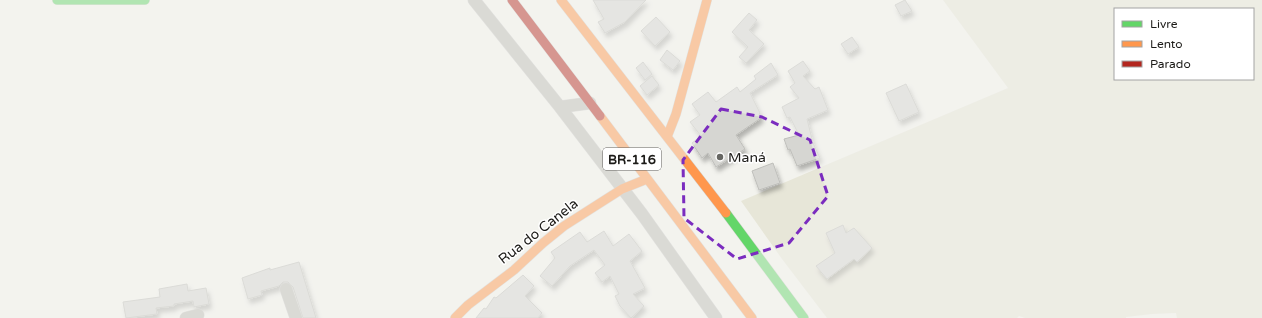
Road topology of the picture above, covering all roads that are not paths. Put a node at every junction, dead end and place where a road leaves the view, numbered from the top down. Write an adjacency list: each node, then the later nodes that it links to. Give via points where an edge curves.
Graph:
1 (57, 0): 2 (main road)
2 (145, 0)
3 (474, 0): 8 (street)
4 (512, 0): 7 (main road, BR-116)
5 (561, 0): 9 (main road)
6 (707, 0): 9 (main road, via 676,114)
7 (590, 103): 8 (street); 10 (main road, BR-116)
8 (560, 107): 11 (street)
9 (667, 137): 19 (main road)
10 (647, 179): 11 (main road, Rua do Canela); 18 (main road, BR-116)
11 (622, 189): 16 (main road, Rua do Canela, via 564,226); 17 (street)
12 (286, 289): 15 (street)
13 (198, 315): 14 (street)
14 (186, 318)
15 (296, 318)
16 (455, 318)
17 (716, 318)
18 (752, 318)
19 (804, 318)

